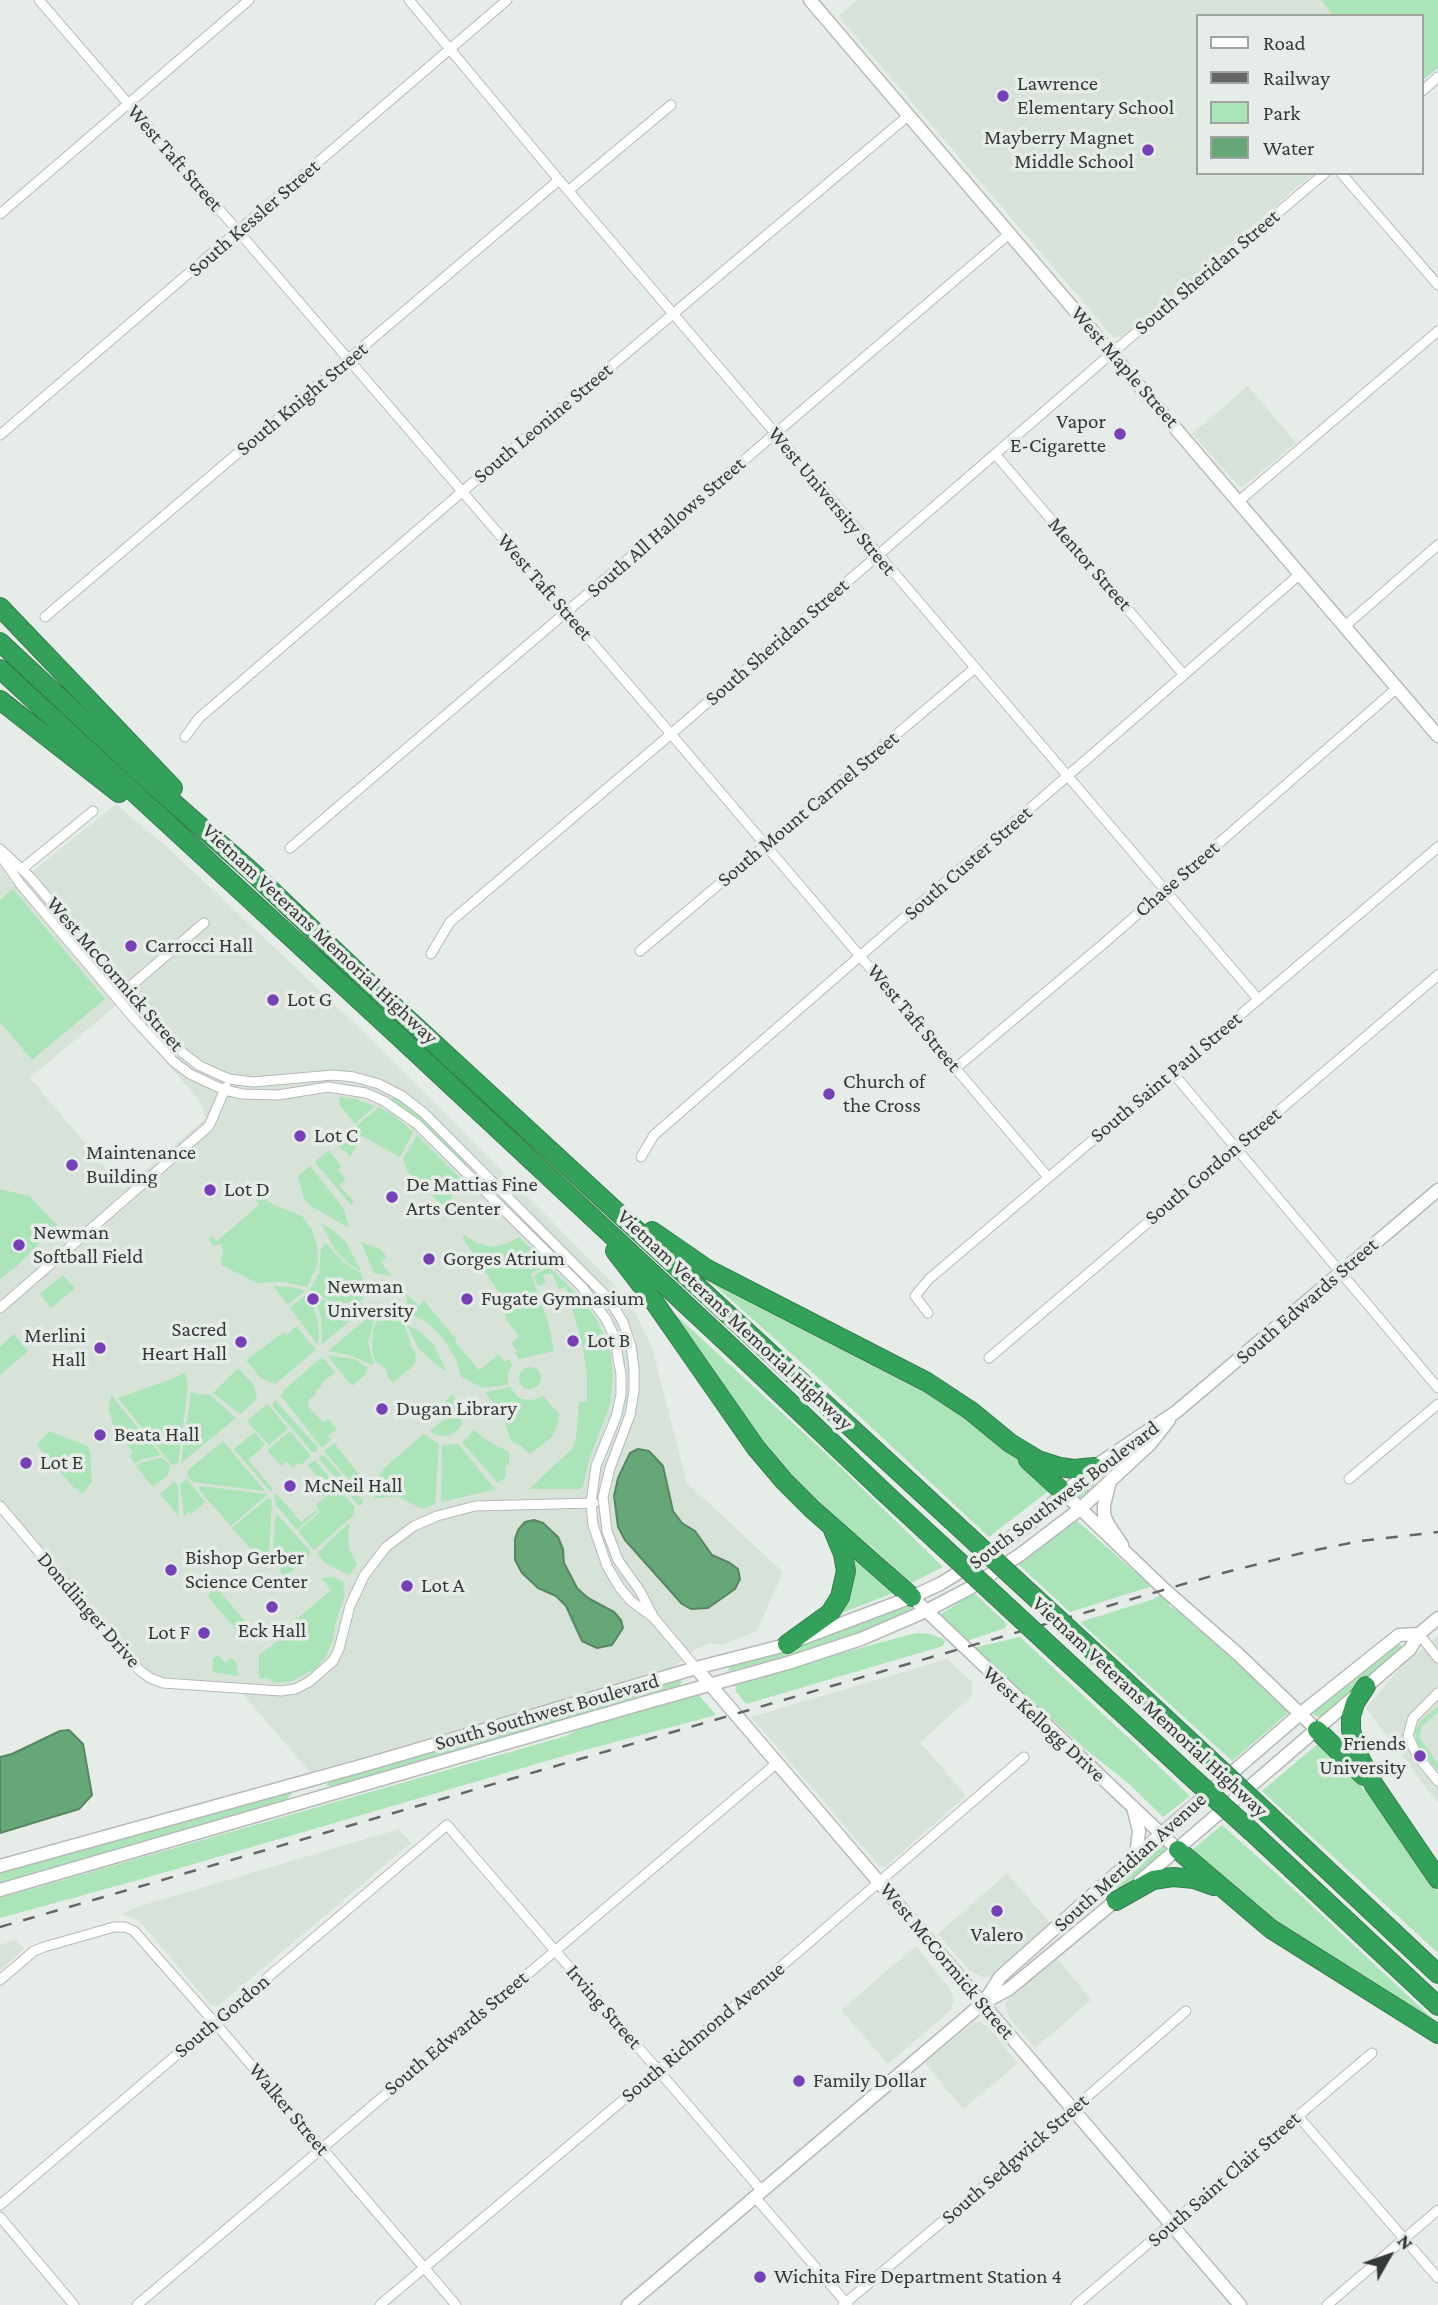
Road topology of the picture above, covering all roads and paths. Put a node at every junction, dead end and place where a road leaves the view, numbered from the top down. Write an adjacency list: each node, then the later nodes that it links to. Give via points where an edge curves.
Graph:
1 (39, 0): 9 (street, West Taft Street)
2 (249, 0): 9 (street)
3 (409, 0): 6 (street, West University Street)
4 (507, 0): 6 (street, South Kessler Street)
5 (810, 0): 11 (main road, West Maple Street)
6 (450, 50): 14 (street, West University Street); 17 (street, South Kessler Street)
7 (1438, 77): 8 (street)
8 (1424, 88)
9 (128, 103): 16 (street); 17 (street, West Taft Street)
10 (671, 105): 15 (street)
11 (909, 115): 18 (main road, West Maple Street); 20 (street, South Leonine Street)
12 (1323, 175): 22 (street, South Sheridan Street)
13 (1343, 175): 19 (street)
14 (559, 180): 15 (street, West University Street); 23 (street, South Knight Street)
15 (568, 191): 20 (street, West University Street)
16 (0, 214)
17 (239, 232): 23 (street, West Taft Street); 25 (street, South Kessler Street)
18 (1010, 233): 22 (main road, West Maple Street); 24 (street, South All Hallows Street)
19 (1438, 285)
20 (672, 313): 24 (street, West University Street); 27 (street, South Leonine Street)
21 (1438, 331): 28 (street)
22 (1112, 353): 26 (street, South Sheridan Street); 28 (main road, West Maple Street)
23 (349, 359): 27 (street, West Taft Street); 34 (street, South Knight Street)
24 (775, 433): 30 (street, West University Street); 33 (street, South All Hallows Street)
25 (0, 435)
26 (995, 454): 30 (street, South Sheridan Street); 39 (street, Mentor Street)
27 (463, 491): 33 (street, West Taft Street); 44 (street, South Leonine Street, via 199,718)
28 (1239, 500): 31 (main road, West Maple Street)
29 (1438, 545): 35 (street)
30 (878, 555): 37 (street, West University Street); 42 (street, South Sheridan Street)
31 (1300, 574): 35 (main road, West Maple Street); 39 (street, South Custer Street)
32 (0, 607): 53 (highway)
33 (566, 612): 42 (street, West Taft Street); 50 (street, South All Hallows Street)
34 (45, 617)
35 (1345, 626): 40 (main road, West Maple Street)
36 (0, 642): 53 (highway, Vietnam Veterans Memorial Highway)
37 (975, 668): 45 (street, West University Street); 48 (street, South Mount Carmel Street)
38 (0, 669): 47 (highway, Vietnam Veterans Memorial Highway)
39 (1184, 675): 45 (street, South Custer Street)
40 (1397, 688): 43 (main road, West Maple Street); 54 (street, Chase Street)
41 (0, 700): 47 (highway, via 125,798)
42 (671, 734): 48 (street, West Taft Street); 57 (street, South Sheridan Street, via 450,922)
43 (1438, 736)
44 (185, 737)
45 (1067, 777): 54 (street, West University Street); 58 (street, South Custer Street)
46 (93, 811): 52 (street)
47 (169, 825): 71 (highway, Vietnam Veterans Memorial Highway)
48 (766, 845): 56 (street, South Mount Carmel Street); 58 (street, West Taft Street)
49 (1438, 847): 61 (street, South Saint Paul Street)
50 (290, 848)
51 (0, 852): 52 (street, West McCormick Street); 65 (street, West McCormick Street, via 21,886 158,1045 190,1074)
52 (22, 869): 60 (street, West McCormick Street)
53 (252, 872): 68 (highway, Vietnam Veterans Memorial Highway)
54 (1165, 890): 61 (street, West University Street); 62 (street, Chase Street)
55 (204, 923): 60 (street)
56 (640, 951)
57 (431, 954)
58 (861, 956): 62 (street, West Taft Street); 67 (street, South Custer Street, via 654,1135)
59 (1438, 975): 66 (street, South Gordon Street)
60 (126, 990): 64 (street, West McCormick Street, via 183,1053)
61 (1258, 999): 63 (street, South Saint Paul Street)
62 (956, 1068): 69 (street, West Taft Street)
63 (1172, 1072): 66 (street); 69 (street, South Saint Paul Street)
64 (229, 1079): 65 (street); 85 (street, West McCormick Street, via 354,1077 402,1096 609,1299 631,1346 634,1391)
65 (224, 1090): 73 (street, via 209,1126); 84 (street, West McCormick Street, via 264,1095 334,1088 384,1101 417,1124 582,1287 614,1336 621,1374 616,1417 596,1466)
66 (1235, 1148): 72 (street); 75 (street, South Gordon Street)
67 (641, 1157)
68 (566, 1165): 79 (highway, via 698,1264 927,1382); 119 (highway, Vietnam Veterans Memorial Highway, bridge)
69 (1048, 1177): 74 (street, South Saint Paul Street, via 929,1279 915,1296)
70 (1438, 1190): 72 (main road, South Edwards Street)
71 (570, 1197): 88 (highway, via 655,1303 756,1448); 122 (highway, Vietnam Veterans Memorial Highway, bridge)
72 (1341, 1273): 76 (street); 78 (main road, South Edwards Street)
73 (0, 1308)
74 (928, 1313)
75 (989, 1358)
76 (1438, 1388)
77 (1438, 1404): 81 (street)
78 (1176, 1412): 80 (main road, South Southwest Boulevard); 82 (main road, South Southwest Boulevard)
79 (1010, 1443): 80 (highway, via 1045,1464); 83 (highway)
80 (1094, 1467): 83 (main road, South Southwest Boulevard)
81 (1349, 1479)
82 (1110, 1481): 87 (main road, South Southwest Boulevard); 89 (main road, via 1104,1515)
83 (1064, 1493): 87 (main road); 90 (main road, South Southwest Boulevard, via 976,1562)
84 (591, 1503): 85 (street, Dondlinger Drive); 86 (street, Dondlinger Drive, via 475,1506 414,1526 386,1547 364,1576 332,1661 309,1682 281,1691 163,1683 150,1678); 92 (street, West McCormick Street, via 607,1566 631,1601)
85 (604, 1503): 92 (street, West McCormick Street, via 607,1531 618,1560)
86 (0, 1506)
87 (1080, 1509): 89 (main road); 91 (main road, South Southwest Boulevard, via 970,1588)
88 (832, 1526): 90 (highway); 95 (highway, via 843,1554 840,1597 822,1619)
89 (1130, 1557): 101 (main road)
90 (912, 1597): 91 (main road, West Kellogg Drive); 95 (main road, South Southwest Boulevard)
91 (926, 1611): 98 (main road, South Southwest Boulevard, via 862,1639); 107 (main road, West Kellogg Drive)
92 (654, 1618): 97 (street, West McCormick Street)
93 (1438, 1618): 94 (main road, South Meridian Avenue)
94 (1419, 1634): 96 (street); 99 (main road, South Meridian Avenue, via 1410,1648); 101 (main road, South Meridian Avenue, via 1399,1635)
95 (787, 1644): 97 (main road, South Southwest Boulevard)
96 (1438, 1658)
97 (696, 1668): 98 (main road, West McCormick Street); 112 (main road, South Southwest Boulevard)
98 (710, 1685): 104 (main road, West McCormick Street); 116 (main road, South Southwest Boulevard)
99 (1366, 1686): 102 (main road, South Meridian Avenue); 106 (highway, via 1354,1703 1350,1730)
100 (1438, 1693): 105 (street, via 1413,1718 1408,1736)
101 (1300, 1714): 102 (main road); 109 (main road, South Meridian Avenue)
102 (1317, 1730): 106 (highway); 110 (main road, South Meridian Avenue)
103 (1024, 1758): 114 (street, South Richmond Avenue)
104 (777, 1763): 114 (main road, West McCormick Street); 118 (street, South Edwards Street)
105 (1438, 1781)
106 (1374, 1785): 113 (highway)
107 (1133, 1807): 109 (main road, West Kellogg Drive); 111 (main road, via 1139,1830)
108 (444, 1827): 118 (street, Irving Street, via 447,1825); 124 (street, South Gordon)
109 (1161, 1834): 110 (main road, West Kellogg Drive); 111 (main road, South Meridian Avenue)
110 (1178, 1850): 115 (highway); 117 (main road, South Meridian Avenue)
111 (1136, 1856): 121 (main road, South Meridian Avenue, via 1000,1977)
112 (0, 1866)
113 (1438, 1879)
114 (879, 1881): 121 (main road, West McCormick Street); 127 (street, South Richmond Avenue)
115 (1222, 1889): 117 (highway, via 1173,1877 1153,1880); 125 (highway, via 1271,1929)
116 (0, 1890)
117 (1116, 1901): 121 (main road, South Meridian Avenue, via 1009,1989)
118 (555, 1949): 127 (street, Irving Street); 130 (street, South Edwards Street)
119 (1438, 1974)
120 (0, 1980): 124 (street, Walker Street, via 34,1951 125,1927 134,1931)
121 (984, 2003): 128 (main road, West McCormick Street); 131 (main road, South Meridian Avenue)
122 (1438, 2006)
123 (1186, 2011): 128 (street, South Sedgwick Street)
124 (215, 2022): 130 (street, Walker Street); 132 (street, South Gordon)
125 (1438, 2034)
126 (1373, 2053): 129 (street, South Saint Clair Street)
127 (658, 2070): 131 (street, Irving Street); 137 (street, South Richmond Avenue)
128 (1073, 2108): 135 (main road, West McCormick Street); 139 (street, South Sedgwick Street)
129 (1298, 2116): 135 (street, South Saint Clair Street); 136 (street)
130 (322, 2147): 137 (street, Walker Street); 141 (street, South Edwards Street)
131 (759, 2194): 139 (street, Irving Street); 144 (main road, South Meridian Avenue)
132 (0, 2206)
133 (1438, 2210): 136 (street)
134 (0, 2217): 140 (street)
135 (1172, 2224): 145 (street, South Saint Clair Street); 146 (main road, West McCormick Street)
136 (1404, 2238): 138 (street); 147 (street)
137 (424, 2267): 142 (street, South Richmond Avenue); 143 (street, Walker Street)
138 (1438, 2278)
139 (846, 2304)
140 (74, 2305)
141 (137, 2305)
142 (380, 2305)
143 (456, 2305)
144 (628, 2305)
145 (1076, 2305)
146 (1240, 2305)
147 (1327, 2305)

